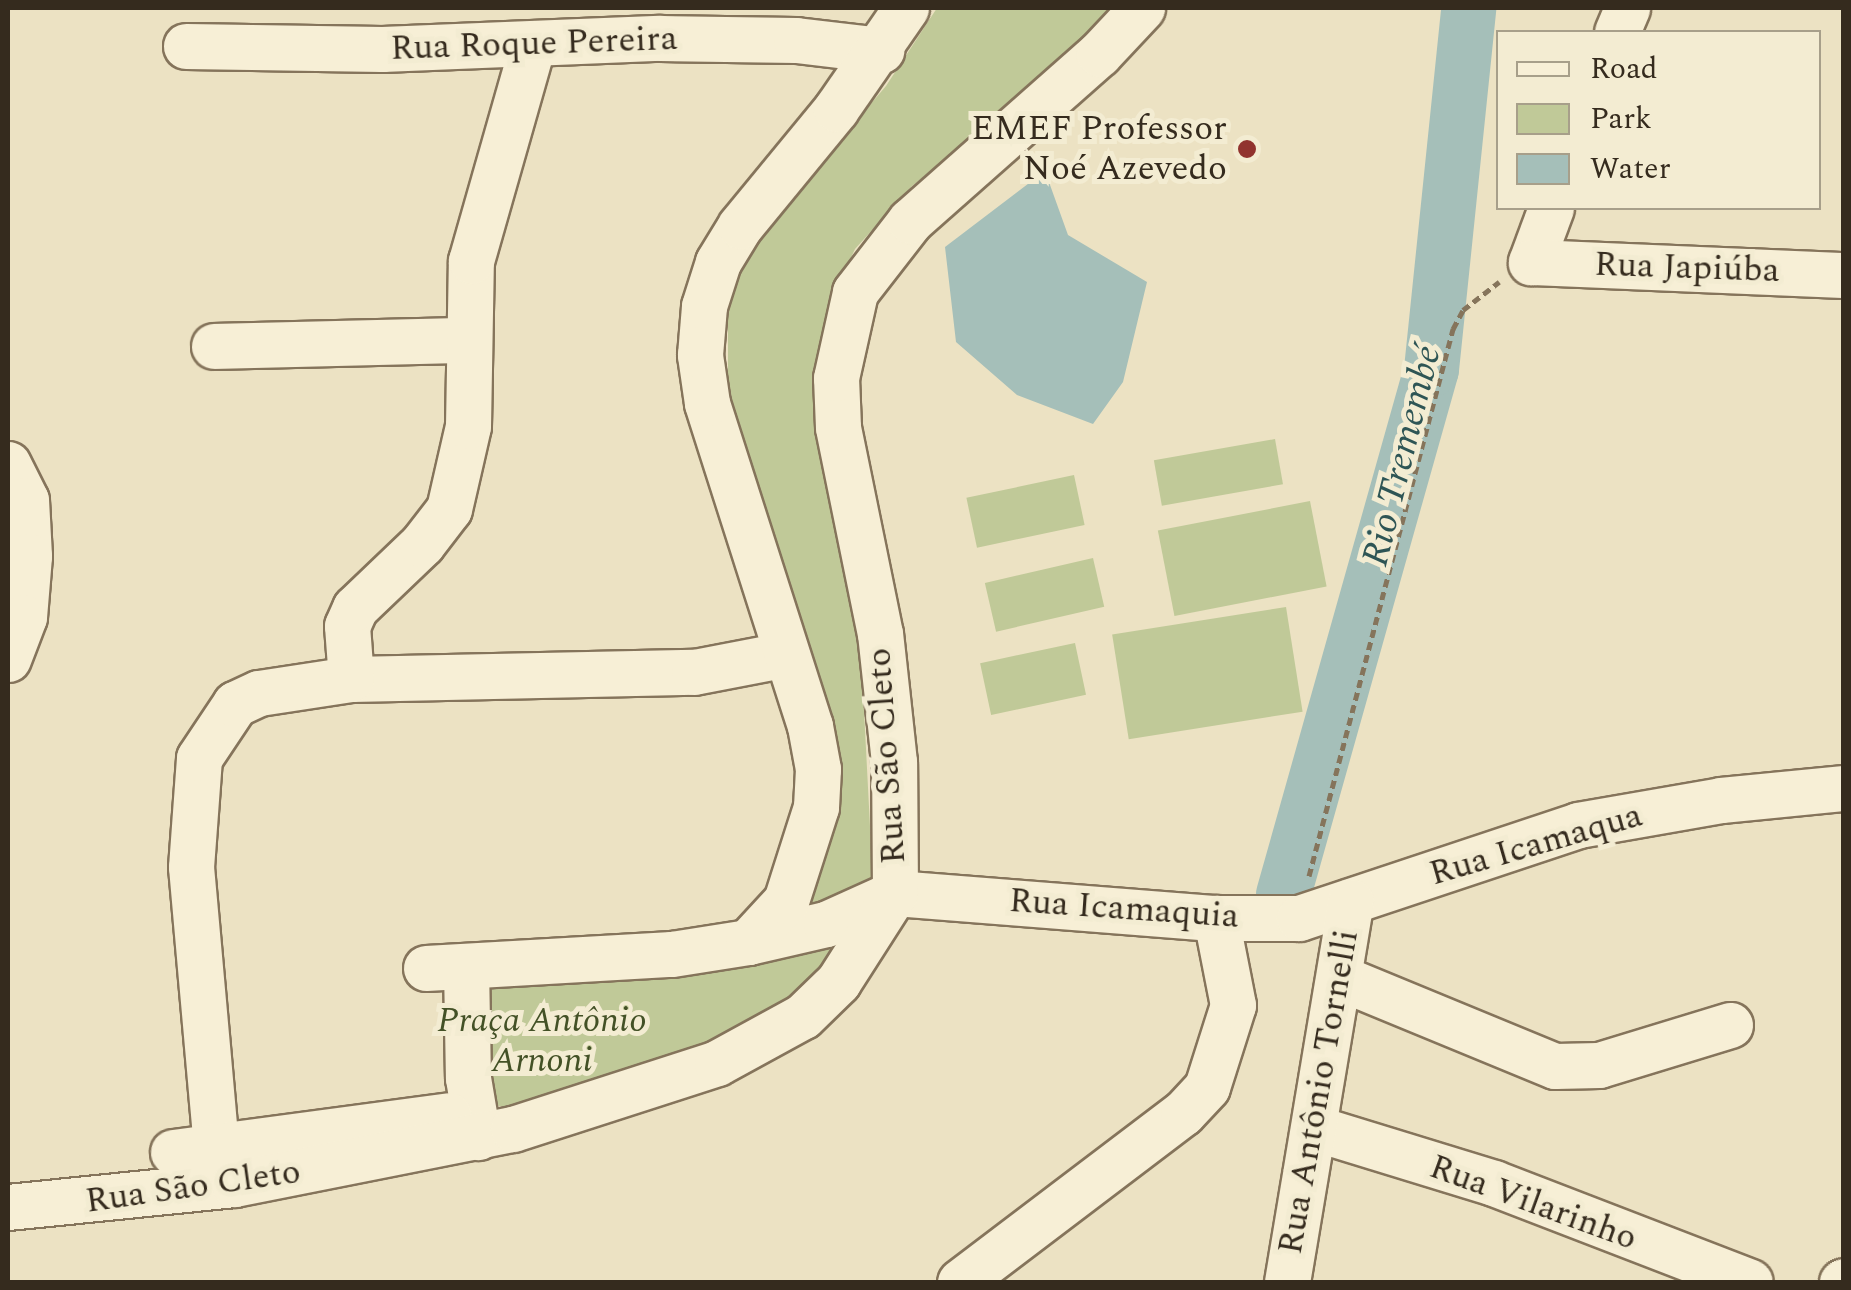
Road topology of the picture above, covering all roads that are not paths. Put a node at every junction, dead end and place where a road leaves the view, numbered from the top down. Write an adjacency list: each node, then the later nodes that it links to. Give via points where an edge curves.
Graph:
1 (906, 8): 5 (street)
2 (1142, 8): 15 (street, Rua São Cleto, via 874,260 842,334 838,427 880,634 894,762)
3 (533, 44): 4 (street, Rua Roque Pereira); 5 (street, Rua Roque Pereira, via 796,40); 8 (street, via 478,224)
4 (186, 46)
5 (881, 50): 11 (street, via 740,226 718,262 704,306 706,403)
6 (1550, 210): 7 (street, Rua Japiúba, via 1530,262)
7 (1844, 274)
8 (468, 340): 9 (street); 13 (street, via 468,426 449,509 355,608 347,626)
9 (214, 346)
10 (8, 464): 12 (street, via 26,500 29,556 24,617)
11 (782, 655): 13 (street, via 694,672); 18 (street, via 810,726 816,807 786,901)
12 (8, 659)
13 (351, 679): 21 (street, Rua São Cleto, via 259,693 235,704 200,758 191,867 194,1150)
14 (1844, 788): 16 (street, Rua Icamaqua, via 1721,800 1578,825)
15 (895, 894): 17 (street, Rua Icamaquia); 18 (street, via 826,924); 21 (street, Rua São Cleto, via 838,982 768,1038 667,1082)
16 (1351, 901): 17 (street, Rua Icamaquia, via 1299,918); 19 (street, Rua Antônio Tornelli)
17 (1216, 918): 25 (street, via 1234,1005 1206,1087 1184,1114)
18 (748, 942): 21 (street, via 672,954 446,967)
19 (1341, 978): 20 (street, via 1556,1066 1599,1065); 22 (street, Rua Antônio Tornelli)
20 (1730, 1025)
21 (475, 1124): 23 (street, Rua São Cleto, via 234,1184)
22 (1315, 1128): 24 (street, Rua Vilarinho, via 1494,1184); 26 (street, Rua Antônio Tornelli)
23 (8, 1207)
24 (1659, 1267): 27 (street, Rua Vilarinho)
25 (960, 1282)
26 (1287, 1282)
27 (1750, 1282)

